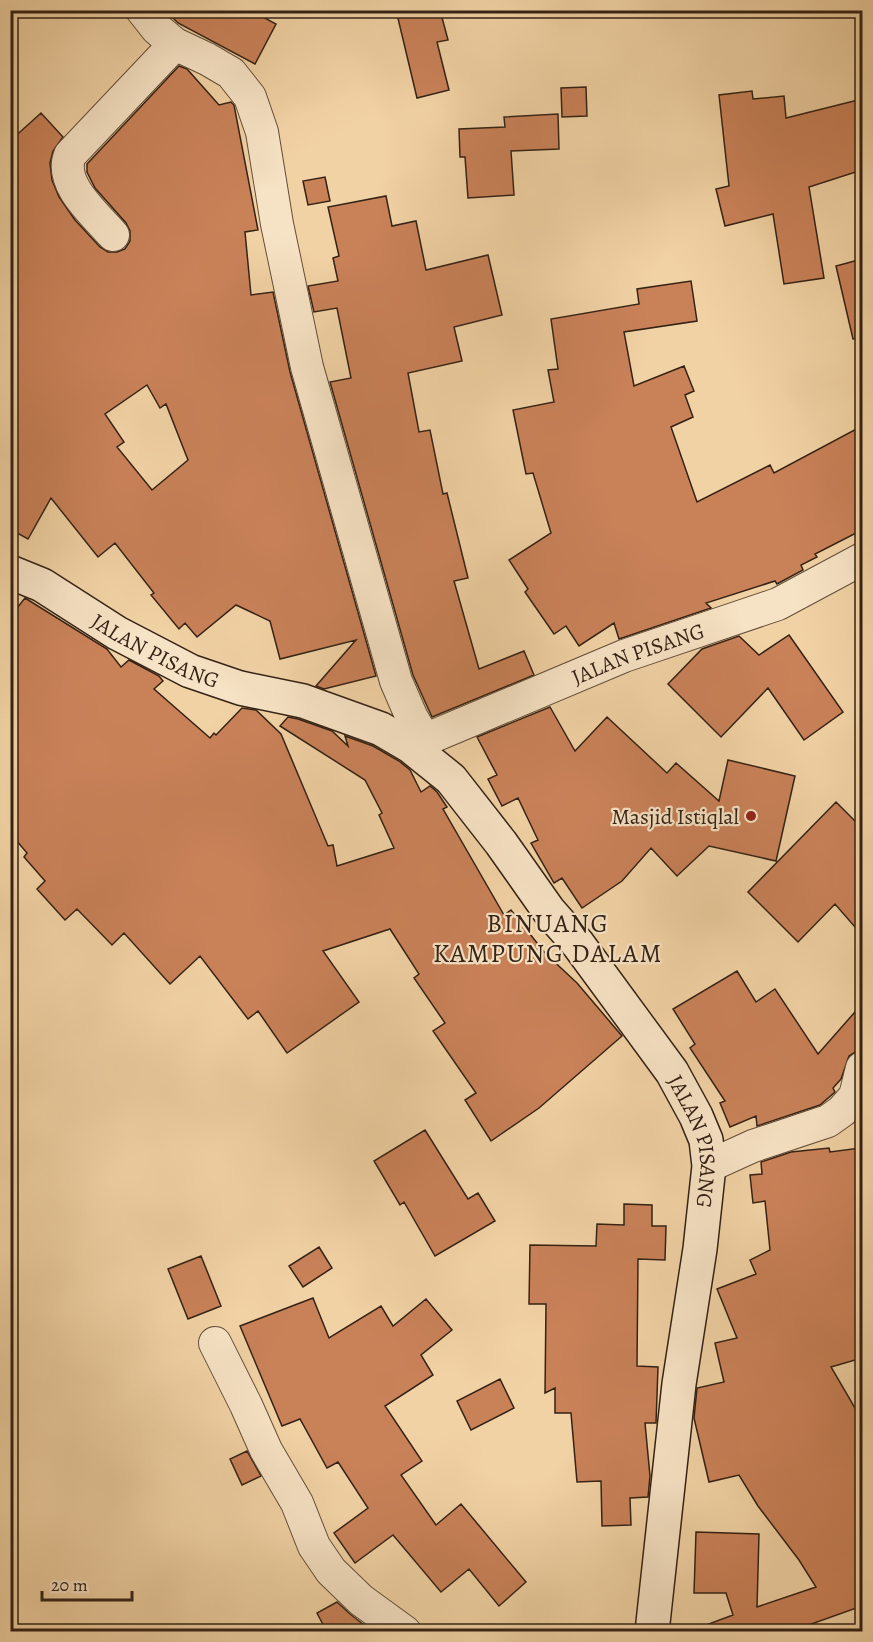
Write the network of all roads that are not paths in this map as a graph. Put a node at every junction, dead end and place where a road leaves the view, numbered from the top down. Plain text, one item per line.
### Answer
1 (142, 10) edge
2 (175, 44) junction
3 (113, 235) dead end
4 (862, 559) edge
5 (10, 572) edge
6 (418, 743) junction
7 (862, 1068) edge
8 (709, 1166) junction
9 (215, 1344) dead end
10 (405, 1632) edge
11 (652, 1632) edge

1 - 2 street
2 - 3 street
2 - 6 street
4 - 6 street, JALAN PISANG
5 - 6 street, JALAN PISANG
6 - 8 street, JALAN PISANG
7 - 8 street
8 - 11 street, JALAN PISANG
9 - 10 street

